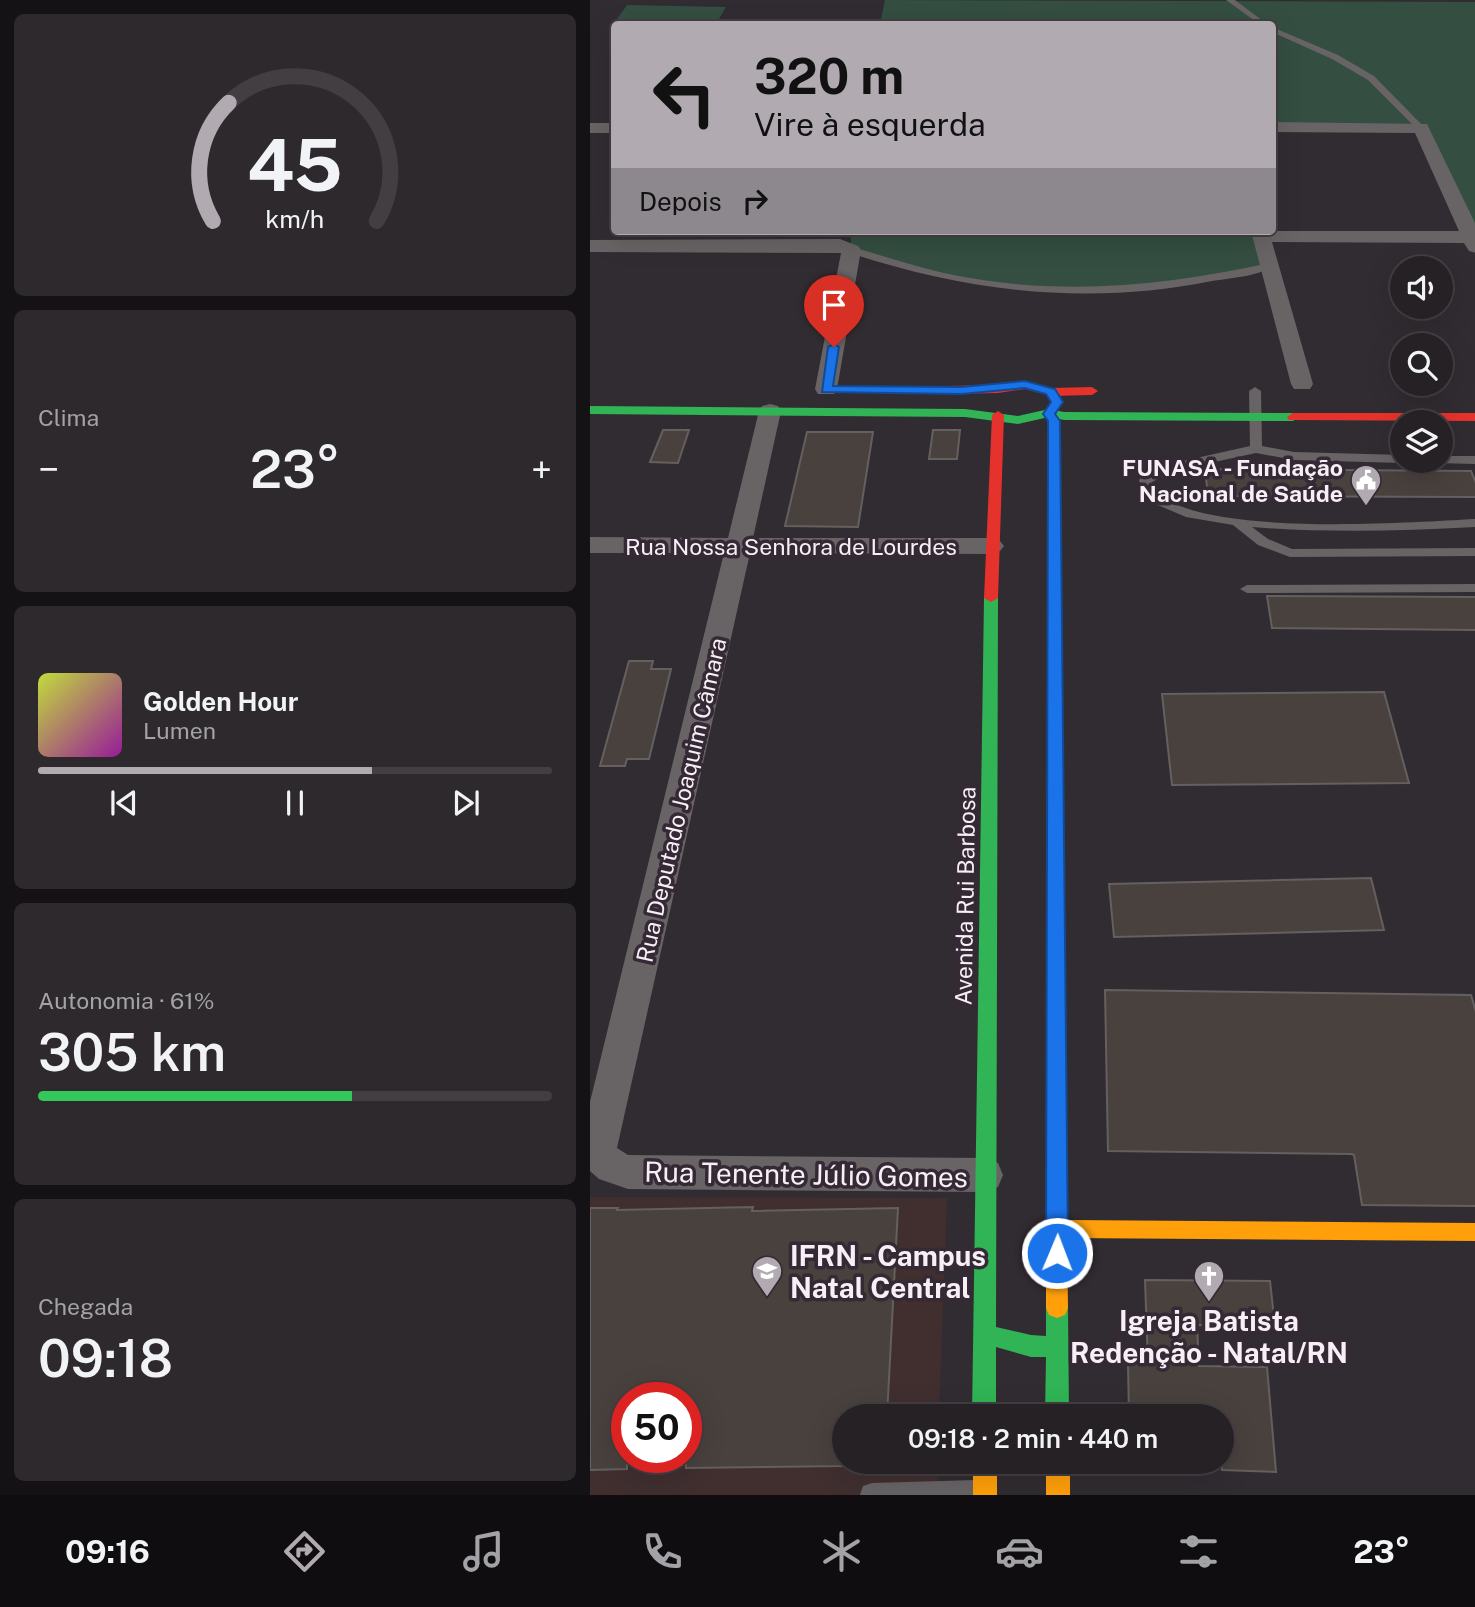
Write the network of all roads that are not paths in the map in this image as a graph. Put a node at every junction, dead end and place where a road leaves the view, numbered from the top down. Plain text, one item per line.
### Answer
1 (1230, 0) edge
2 (1259, 21) edge
3 (1276, 31) edge
4 (1276, 127) edge
5 (590, 128) edge
6 (611, 128) edge
7 (1421, 128) junction
8 (1276, 234) edge
9 (1261, 235) edge
10 (1474, 240) edge
11 (590, 246) edge
12 (851, 250) junction
13 (1268, 266) junction
14 (826, 389) dead end
15 (998, 389) junction
16 (1303, 389) dead end
17 (934, 390) dead end
18 (961, 390) junction
19 (1115, 391) dead end
20 (1254, 391) dead end
21 (1051, 392) junction
22 (590, 410) edge
23 (770, 411) junction
24 (945, 413) junction
25 (965, 413) junction
26 (1049, 414) junction
27 (998, 415) junction
28 (1255, 416) junction
29 (1475, 417) edge
30 (995, 435) junction
31 (1256, 449) junction
32 (1390, 459) edge
33 (1453, 460) edge
34 (1475, 460) edge
35 (1238, 523) junction
36 (1475, 523) edge
37 (741, 544) junction
38 (590, 545) edge
39 (991, 547) junction
40 (1475, 552) edge
41 (1475, 588) edge
42 (1247, 589) dead end
43 (628, 1172) joint
44 (984, 1175) junction
45 (1058, 1229) junction
46 (1475, 1232) edge
47 (984, 1334) junction
48 (1055, 1347) junction
49 (984, 1404) edge
50 (1057, 1404) edge
51 (985, 1474) edge
52 (1058, 1474) edge
53 (985, 1493) edge
54 (872, 1495) edge
55 (1058, 1495) edge

1 - 2 lane
3 - 7 lane
4 - 7 street
5 - 6 street
7 - 10 street
8 - 10 street
9 - 13 street
11 - 12 street
12 - 13 lane
12 - 14 street
13 - 16 street
15 - 18 main road
15 - 21 main road
15 - 27 main road, Avenida Rui Barbosa
17 - 18 main road
18 - 25 main road
19 - 21 main road
20 - 28 lane
21 - 26 main road
22 - 23 main road
23 - 24 main road
23 - 37 street, Rua Deputado Joaquim Câmara
24 - 25 main road
24 - 30 main road
25 - 27 main road
26 - 27 main road
26 - 28 main road
26 - 45 main road
27 - 30 main road, Avenida Rui Barbosa
28 - 29 main road
28 - 31 lane
30 - 39 main road, Avenida Rui Barbosa
31 - 32 lane
31 - 35 lane
33 - 34 lane
35 - 36 lane
35 - 40 lane
37 - 38 street, Rua Nossa Senhora de Lourdes
37 - 39 street, Rua Nossa Senhora de Lourdes
37 - 43 street, Rua Deputado Joaquim Câmara
39 - 44 main road, Avenida Rui Barbosa
41 - 42 lane
43 - 44 street, Rua Tenente Júlio Gomes
44 - 47 main road, Avenida Rui Barbosa
45 - 46 main road
45 - 48 main road
47 - 48 main road
47 - 49 main road, Avenida Rui Barbosa
48 - 50 main road
51 - 53 main road
52 - 55 main road
53 - 54 lane

